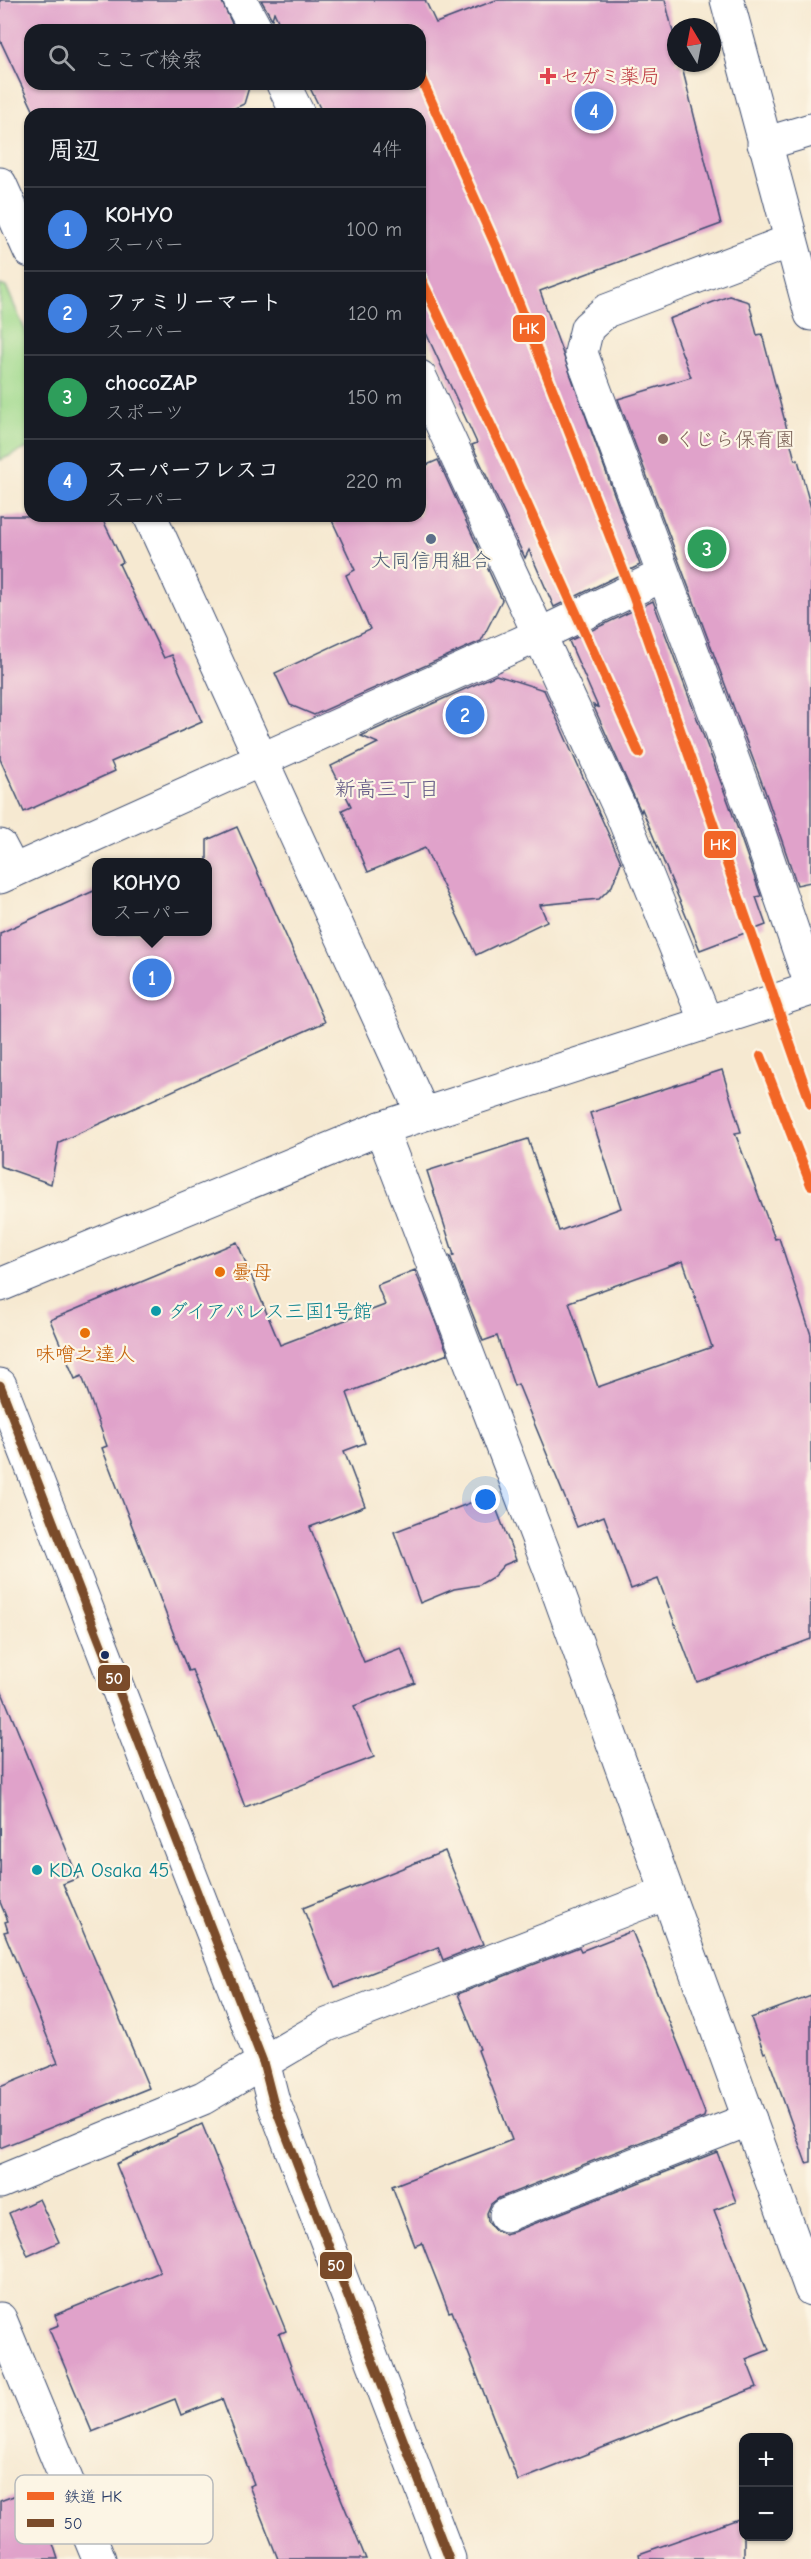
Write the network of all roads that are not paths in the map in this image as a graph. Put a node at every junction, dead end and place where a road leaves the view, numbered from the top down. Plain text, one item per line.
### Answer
1 (240, 0) edge
2 (727, 0) edge
3 (253, 24) edge
4 (811, 130) edge
5 (764, 144) junction
6 (0, 184) edge
7 (790, 241) junction
8 (21, 244) edge
9 (810, 309) edge
10 (426, 390) edge
11 (153, 522) edge
12 (663, 575) junction
13 (539, 635) junction
14 (260, 759) junction
15 (4, 865) edge
16 (811, 987) edge
17 (706, 1022) junction
18 (423, 1114) junction
19 (381, 1128) junction
20 (0, 1285) edge
21 (0, 1385) edge
22 (667, 1893) junction
23 (263, 2062) junction
24 (750, 2119) junction
25 (0, 2182) edge
26 (506, 2215) dead end
27 (811, 2289) edge
28 (0, 2319) edge
29 (64, 2475) edge
30 (93, 2544) edge
31 (99, 2559) edge
32 (449, 2559) edge

1 - 3 main road
2 - 5 main road
4 - 5 main road
5 - 7 main road
6 - 8 main road
7 - 9 main road
7 - 12 main road
10 - 13 main road
11 - 14 main road
12 - 13 main road
12 - 16 main road
13 - 14 main road
13 - 17 main road
14 - 15 main road
14 - 18 main road
16 - 17 main road
17 - 18 main road
18 - 19 main road
19 - 20 main road
19 - 22 main road
21 - 23 main road
22 - 23 main road
22 - 24 main road
23 - 25 main road
23 - 32 main road
24 - 26 main road
24 - 27 main road
28 - 29 main road
30 - 31 main road

